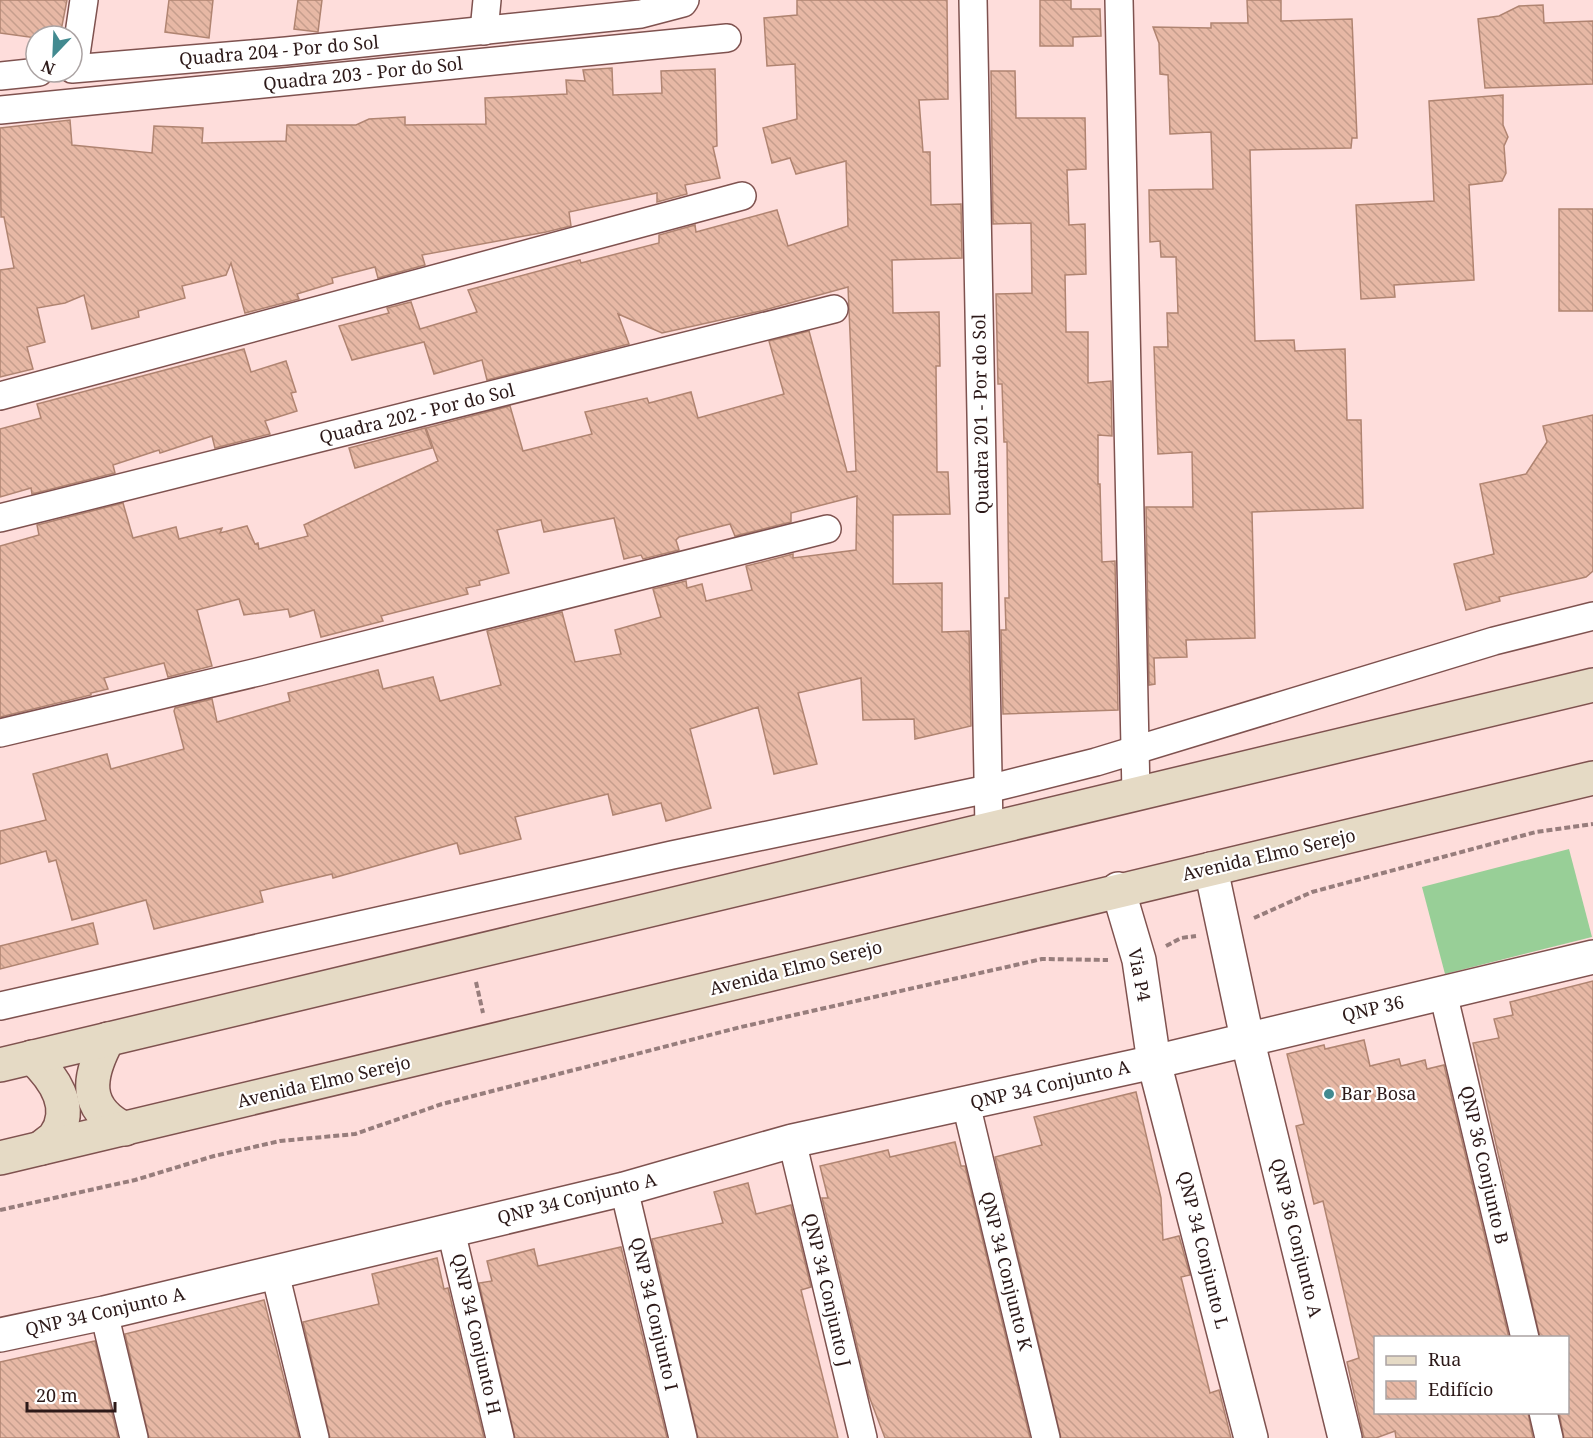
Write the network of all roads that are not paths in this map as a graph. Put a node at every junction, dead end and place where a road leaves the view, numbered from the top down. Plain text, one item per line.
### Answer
1 (84, 0) edge
2 (486, 0) edge
3 (685, 0) edge
4 (974, 0) edge
5 (1119, 0) edge
6 (80, 24) edge
7 (484, 31) junction
8 (727, 38) dead end
9 (84, 67) edge
10 (24, 74) edge
11 (0, 76) edge
12 (0, 110) edge
13 (742, 196) dead end
14 (834, 309) dead end
15 (0, 396) edge
16 (0, 518) edge
17 (827, 529) dead end
18 (1593, 616) edge
19 (1593, 685) edge
20 (0, 733) edge
21 (1133, 753) junction
22 (1593, 778) edge
23 (988, 789) junction
24 (1136, 794) junction
25 (990, 828) junction
26 (1211, 869) junction
27 (1118, 889) junction
28 (1593, 957) edge
29 (1443, 993) junction
30 (0, 1006) edge
31 (1247, 1038) junction
32 (108, 1039) junction
33 (32, 1057) junction
34 (1154, 1062) junction
35 (0, 1065) edge
36 (966, 1104) junction
37 (125, 1129) junction
38 (792, 1141) junction
39 (41, 1148) junction
40 (0, 1158) edge
41 (624, 1189) junction
42 (451, 1231) junction
43 (275, 1273) junction
44 (104, 1313) junction
45 (0, 1335) edge
46 (1525, 1336) edge
47 (1543, 1414) edge
48 (134, 1438) edge
49 (315, 1438) edge
50 (500, 1438) edge
51 (683, 1438) edge
52 (863, 1438) edge
53 (1046, 1438) edge
54 (1251, 1438) edge
55 (1345, 1438) edge
56 (1549, 1438) edge

1 - 6 street, Quadra 204 - Por do Sol
2 - 7 street
3 - 7 street, Quadra 204 - Por do Sol
4 - 23 street, Quadra 201 - Por do Sol
5 - 21 street
7 - 9 street, Quadra 204 - Por do Sol
8 - 12 street, Quadra 203 - Por do Sol
10 - 11 street
13 - 15 street
14 - 16 street, Quadra 202 - Por do Sol
17 - 20 street
18 - 21 street
19 - 24 main road
21 - 23 street
21 - 24 street
22 - 26 main road, Avenida Elmo Serejo
23 - 25 street, Quadra 201 - Por do Sol
23 - 30 street
24 - 25 main road
25 - 32 main road
26 - 27 main road, Avenida Elmo Serejo
26 - 31 street
27 - 34 street, Via P4
27 - 37 main road, Avenida Elmo Serejo
28 - 29 street, QNP 36
29 - 31 street, QNP 36
29 - 46 street, QNP 36 Conjunto B
31 - 34 street, QNP 36
31 - 55 street, QNP 36 Conjunto A
32 - 33 main road
32 - 37 main road
33 - 35 main road
33 - 39 main road
34 - 36 street, QNP 34 Conjunto A
34 - 54 street, QNP 34 Conjunto L
36 - 38 street, QNP 34 Conjunto A
36 - 53 street, QNP 34 Conjunto K
37 - 39 main road, Avenida Elmo Serejo
38 - 41 street, QNP 34 Conjunto A
38 - 52 street, QNP 34 Conjunto J
39 - 40 main road, Avenida Elmo Serejo
41 - 42 street, QNP 34 Conjunto A
41 - 51 street, QNP 34 Conjunto I
42 - 43 street, QNP 34 Conjunto A
42 - 50 street, QNP 34 Conjunto H
43 - 44 street, QNP 34 Conjunto A
43 - 49 street
44 - 45 street, QNP 34 Conjunto A
44 - 48 street
47 - 56 street

